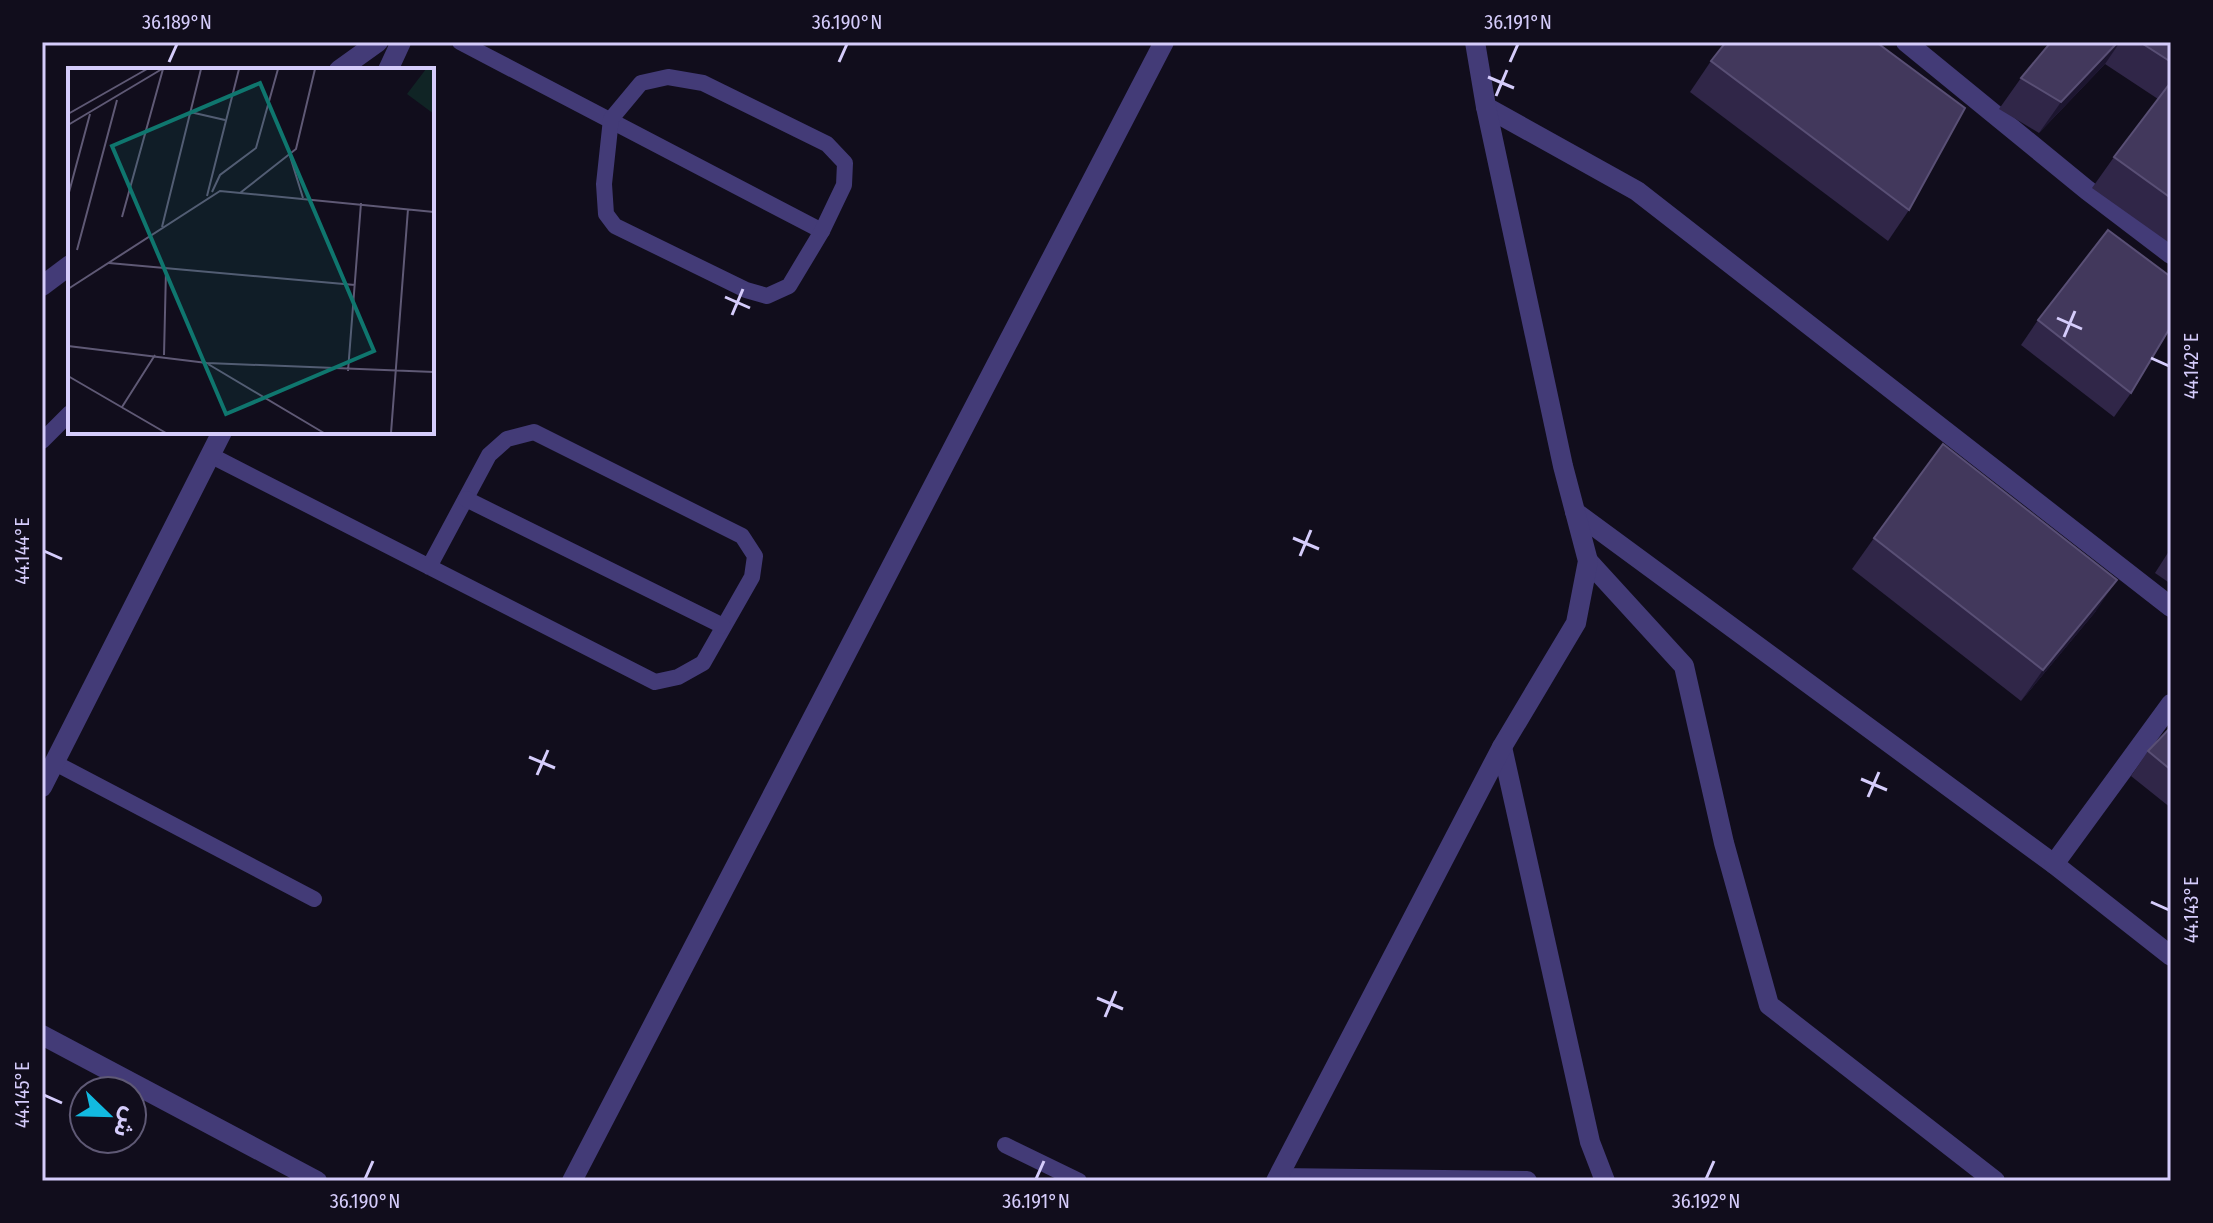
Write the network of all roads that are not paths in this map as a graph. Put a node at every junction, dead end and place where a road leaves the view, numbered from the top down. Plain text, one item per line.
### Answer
1 (378, 42) edge
2 (401, 42) edge
3 (460, 42) edge
4 (1164, 42) edge
5 (1475, 42) edge
6 (1906, 42) edge
7 (342, 68) edge
8 (389, 68) edge
9 (1486, 107) junction
10 (611, 119) junction
11 (822, 231) junction
12 (2171, 254) edge
13 (68, 266) edge
14 (42, 286) edge
15 (68, 415) edge
16 (221, 434) edge
17 (42, 441) edge
18 (212, 456) junction
19 (466, 499) junction
20 (1575, 512) junction
21 (1588, 561) junction
22 (429, 567) junction
23 (2171, 607) edge
24 (723, 626) junction
25 (2171, 704) edge
26 (1502, 747) junction
27 (55, 763) junction
28 (42, 787) edge
29 (2054, 864) junction
30 (314, 899) dead end
31 (2171, 956) edge
32 (42, 1035) edge
33 (1005, 1145) dead end
34 (1277, 1180) edge
35 (317, 1181) edge
36 (572, 1181) edge
37 (1079, 1181) edge
38 (1527, 1181) edge
39 (1605, 1181) edge
40 (1995, 1181) edge

1 - 7 street
2 - 8 street
3 - 10 lane
4 - 36 street
5 - 9 street
6 - 12 street
9 - 20 street
9 - 23 street
10 - 11 lane
10 - 11 lane
10 - 11 lane
13 - 14 street
15 - 17 lane
16 - 18 street
18 - 22 lane
18 - 27 street
19 - 22 lane
19 - 24 lane
19 - 24 lane
20 - 21 street
20 - 29 street
21 - 26 street
21 - 40 street
22 - 24 lane
25 - 29 street
26 - 34 street
26 - 39 street
27 - 28 street
27 - 30 lane
29 - 31 street
32 - 35 street
33 - 37 lane
34 - 38 street

